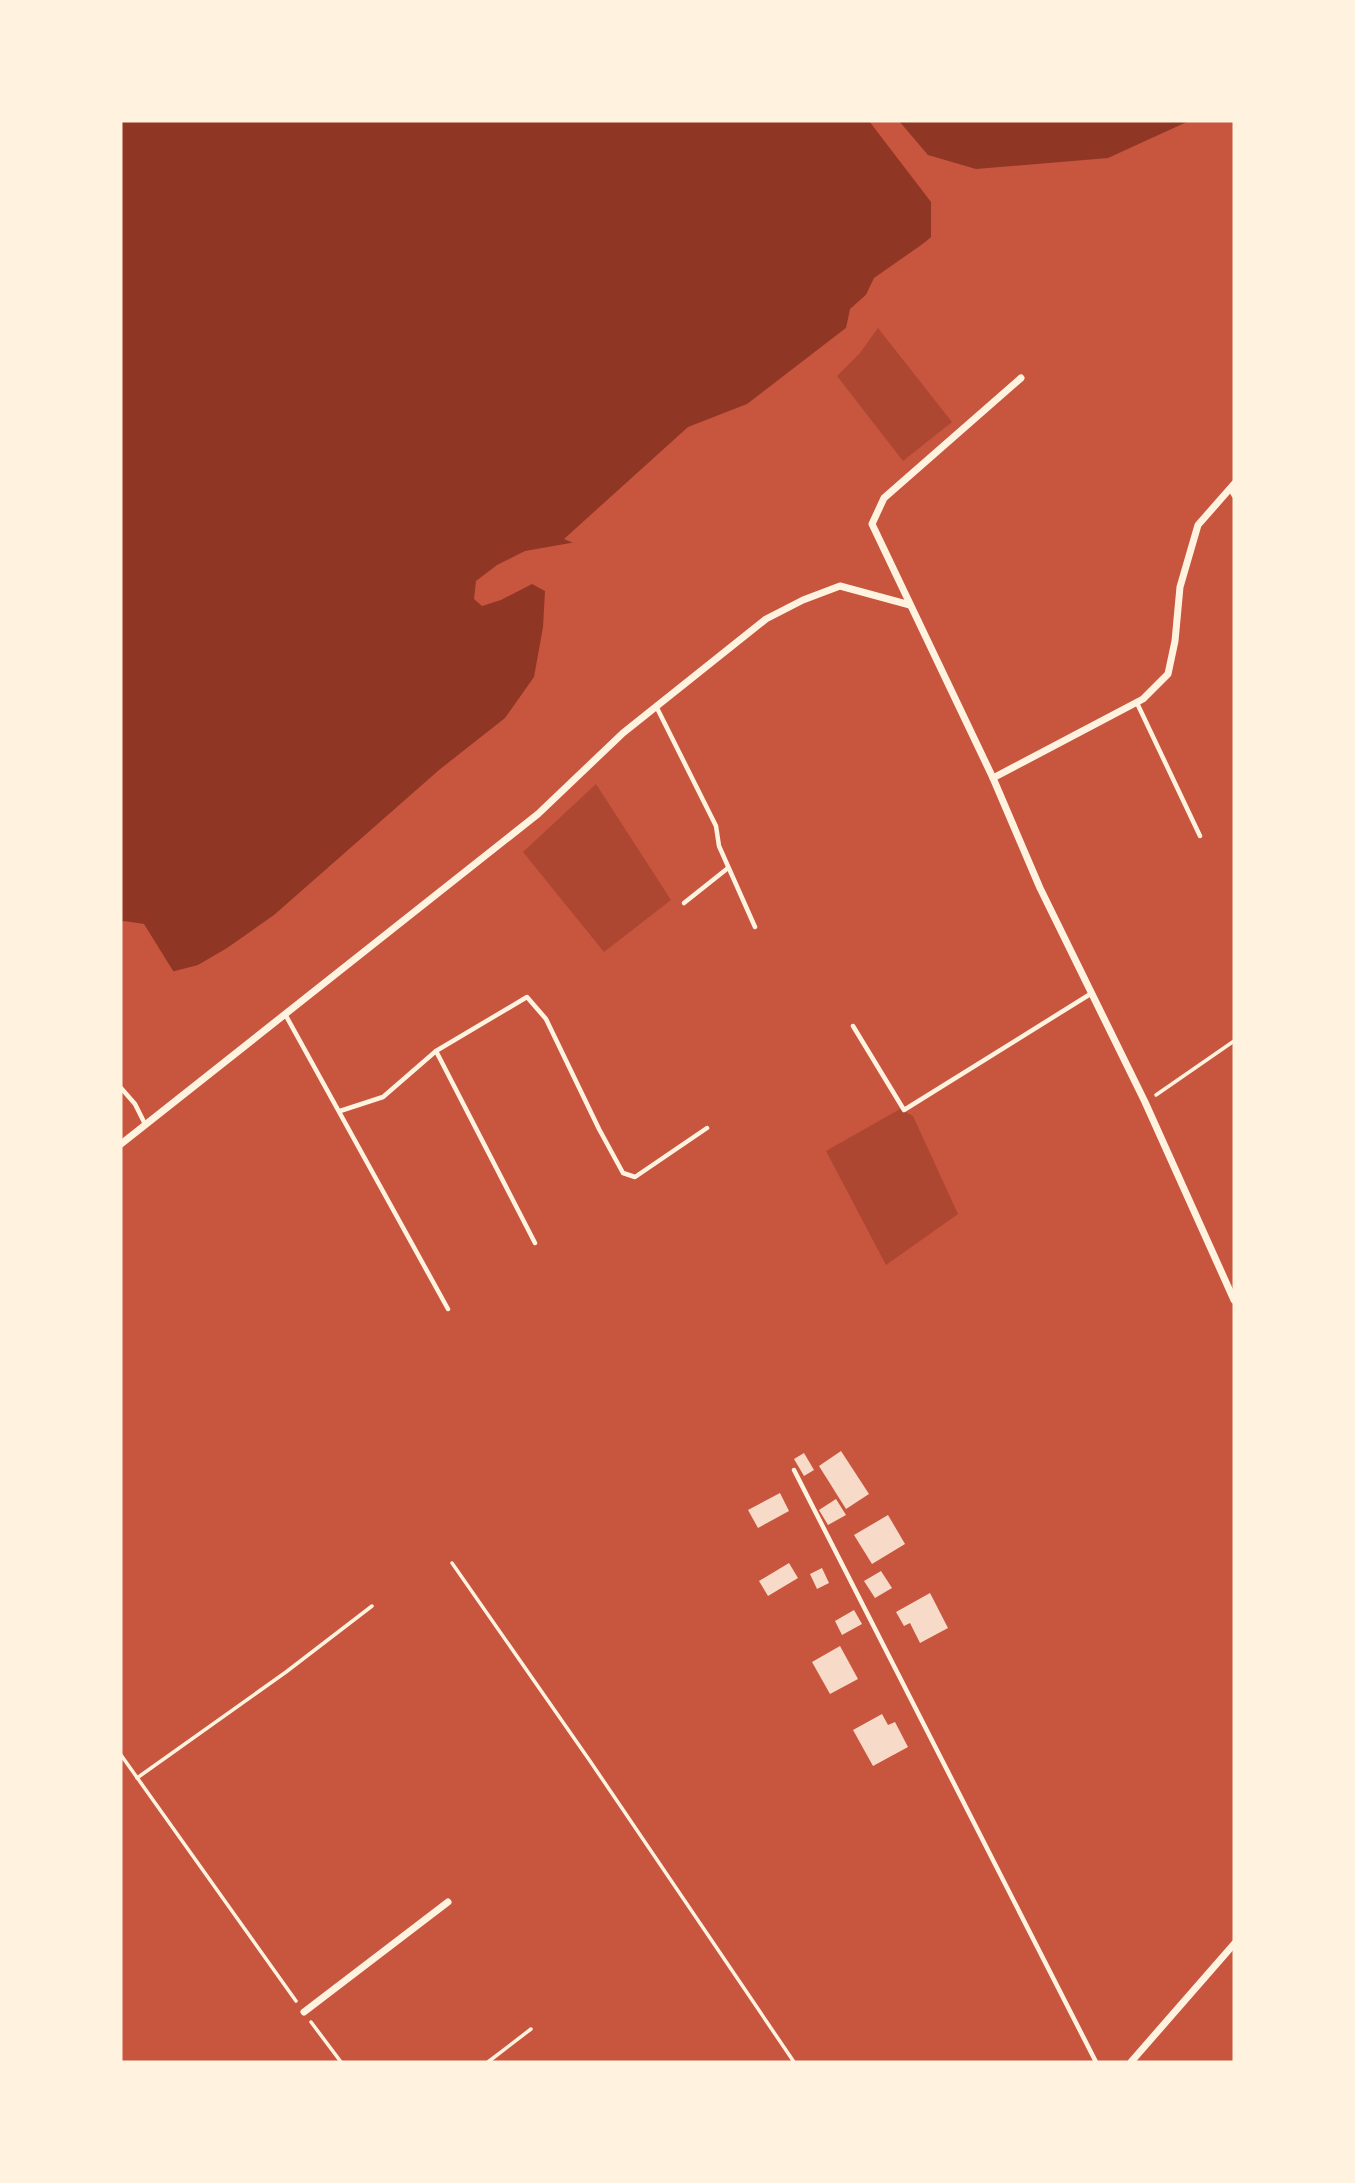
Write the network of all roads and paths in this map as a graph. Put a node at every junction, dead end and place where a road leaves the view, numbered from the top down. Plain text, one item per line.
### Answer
1 (1021, 378) dead end
2 (1233, 490) edge
3 (910, 606) junction
4 (1137, 702) junction
5 (657, 708) junction
6 (993, 778) junction
7 (1200, 836) dead end
8 (728, 869) junction
9 (684, 903) dead end
10 (755, 928) dead end
11 (1093, 992) junction
12 (285, 1014) junction
13 (853, 1026) dead end
14 (1234, 1041) edge
15 (436, 1051) junction
16 (121, 1088) edge
17 (1145, 1102) junction
18 (340, 1111) junction
19 (145, 1124) junction
20 (707, 1128) dead end
21 (121, 1144) edge
22 (535, 1243) dead end
23 (1234, 1300) edge
24 (448, 1309) dead end
25 (794, 1470) dead end
26 (452, 1563) dead end
27 (372, 1606) dead end
28 (121, 1755) edge
29 (137, 1778) junction
30 (448, 1902) dead end
31 (1234, 1944) edge
32 (304, 2012) junction
33 (531, 2029) dead end
34 (341, 2062) edge
35 (488, 2062) edge
36 (793, 2062) edge
37 (1096, 2062) edge
38 (1131, 2062) edge

1 - 3 street
2 - 4 street
3 - 5 street
3 - 6 street
4 - 6 street
4 - 7 lane
5 - 8 lane
5 - 12 street
6 - 11 street
8 - 9 lane
8 - 10 lane
11 - 13 lane
11 - 17 street
12 - 18 lane
12 - 19 street
14 - 17 path
15 - 18 lane
15 - 20 lane
15 - 22 lane
16 - 19 lane
17 - 23 street
18 - 24 lane
19 - 21 street
25 - 37 lane
26 - 36 path
27 - 29 path
28 - 29 path
29 - 32 path
30 - 32 street
31 - 38 street
32 - 34 path
33 - 35 path

